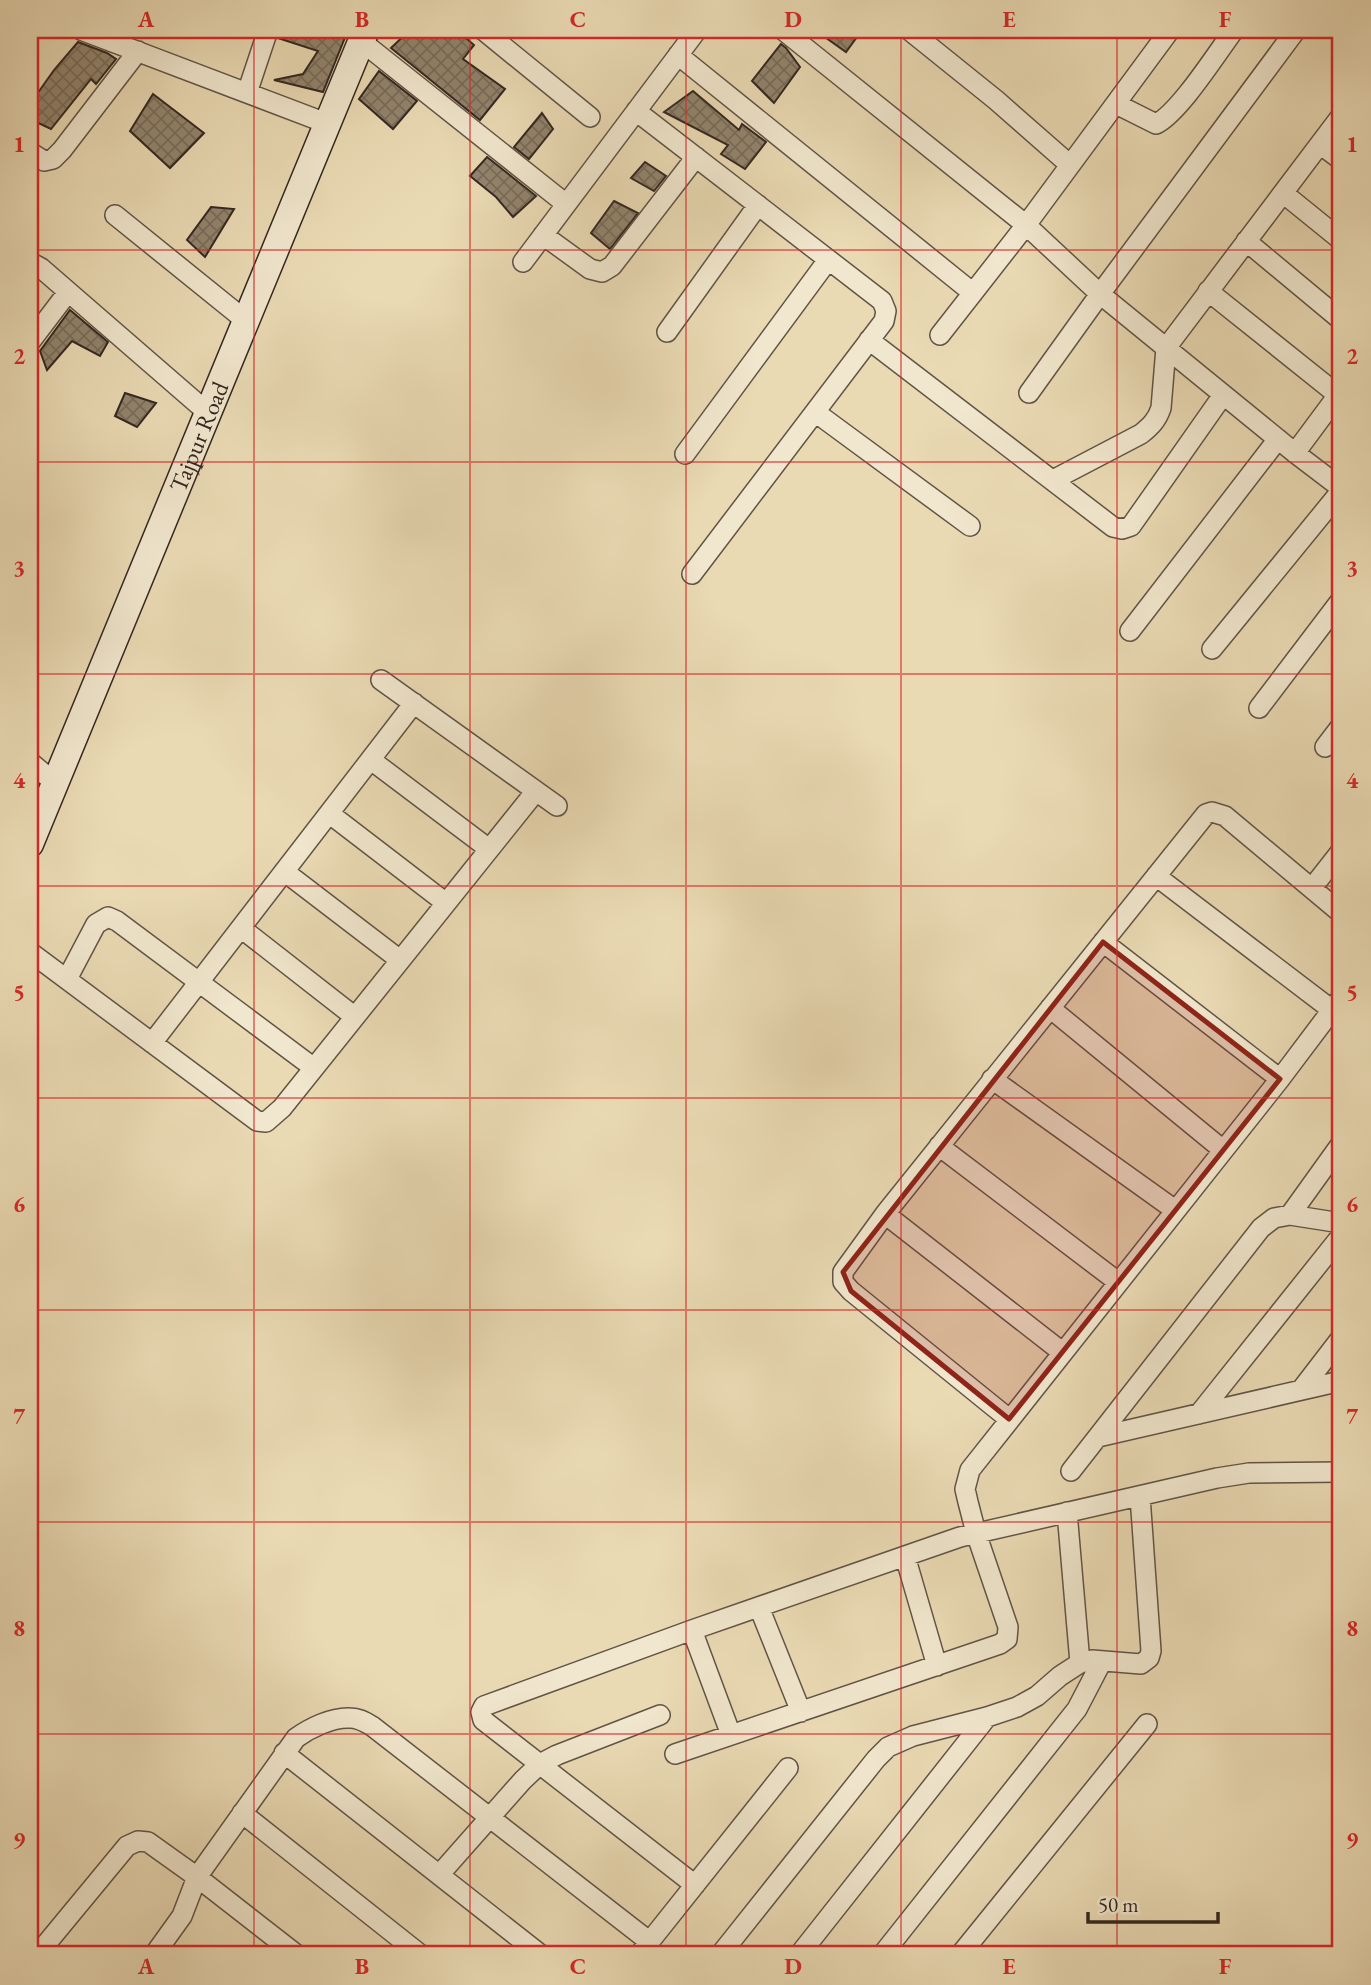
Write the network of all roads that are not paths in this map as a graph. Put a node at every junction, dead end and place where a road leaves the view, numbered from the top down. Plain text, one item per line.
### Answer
1 (82, 30) edge
2 (268, 30) edge
3 (483, 30) edge
4 (697, 30) edge
5 (783, 30) edge
6 (909, 30) edge
7 (1170, 30) edge
8 (1234, 30) edge
9 (1297, 30) edge
10 (363, 36) edge
11 (138, 51) junction
12 (678, 55) junction
13 (247, 93) junction
14 (1116, 104) junction
15 (636, 111) junction
16 (1341, 116) edge
17 (590, 117) dead end
18 (326, 123) junction
19 (1320, 144) junction
20 (30, 152) edge
21 (696, 157) junction
22 (1341, 160) edge
23 (1070, 165) junction
24 (1283, 193) junction
25 (566, 204) junction
26 (758, 205) junction
27 (115, 215) dead end
28 (1026, 225) junction
29 (543, 235) junction
30 (1341, 240) edge
31 (1246, 241) junction
32 (828, 260) junction
33 (30, 262) edge
34 (523, 262) dead end
35 (1208, 291) junction
36 (68, 292) junction
37 (973, 293) junction
38 (1100, 294) junction
39 (245, 320) junction
40 (1341, 320) edge
41 (667, 332) dead end
42 (940, 335) dead end
43 (869, 340) junction
44 (30, 342) edge
45 (1166, 348) junction
46 (1029, 393) dead end
47 (1340, 393) edge
48 (1223, 394) junction
49 (207, 412) junction
50 (815, 412) junction
51 (1278, 439) junction
52 (1295, 453) junction
53 (685, 454) dead end
54 (1053, 480) junction
55 (1341, 489) edge
56 (970, 526) dead end
57 (692, 574) dead end
58 (1341, 600) edge
59 (1130, 631) dead end
60 (1212, 649) dead end
61 (381, 680) dead end
62 (414, 703) junction
63 (1259, 708) dead end
64 (1341, 726) edge
65 (1325, 747) dead end
66 (371, 760) junction
67 (30, 762) edge
68 (55, 783) junction
69 (536, 791) junction
70 (557, 806) dead end
71 (330, 814) junction
72 (30, 844) edge
73 (489, 849) junction
74 (1341, 851) edge
75 (285, 872) junction
76 (1156, 876) junction
77 (1312, 888) junction
78 (446, 903) junction
79 (1341, 913) edge
80 (241, 928) junction
81 (1103, 942) junction
82 (30, 951) edge
83 (400, 960) junction
84 (67, 979) junction
85 (199, 982) junction
86 (1336, 1004) edge
87 (1050, 1008) junction
88 (355, 1017) junction
89 (152, 1043) junction
90 (314, 1068) junction
91 (1280, 1079) junction
92 (992, 1080) junction
93 (1341, 1144) edge
94 (939, 1146) junction
95 (1223, 1150) junction
96 (1175, 1210) junction
97 (885, 1214) junction
98 (1290, 1215) junction
99 (1341, 1223) edge
100 (1341, 1236) edge
101 (1118, 1282) junction
102 (1341, 1338) edge
103 (1062, 1352) junction
104 (1341, 1381) edge
105 (1301, 1390) junction
106 (1199, 1414) junction
107 (1009, 1419) junction
108 (1098, 1437) junction
109 (1071, 1471) dead end
110 (1341, 1472) edge
111 (1140, 1496) junction
112 (1067, 1512) junction
113 (976, 1533) junction
114 (905, 1556) junction
115 (759, 1607) junction
116 (692, 1630) junction
117 (1102, 1661) junction
118 (1080, 1663) junction
119 (937, 1666) junction
120 (801, 1712) junction
121 (660, 1715) dead end
122 (987, 1717) junction
123 (1147, 1724) dead end
124 (732, 1735) junction
125 (285, 1753) junction
126 (675, 1754) dead end
127 (540, 1764) junction
128 (788, 1768) dead end
129 (242, 1813) junction
130 (489, 1819) junction
131 (439, 1875) junction
132 (197, 1877) junction
133 (695, 1885) junction
134 (645, 1949) edge
135 (37, 1955) edge
136 (154, 1955) edge
137 (297, 1955) edge
138 (421, 1955) edge
139 (541, 1955) edge
140 (720, 1955) edge
141 (799, 1955) edge
142 (882, 1955) edge
143 (960, 1955) edge

1 - 11 street
2 - 13 street
3 - 17 street
4 - 12 street
5 - 28 street
6 - 23 street
7 - 14 street
8 - 14 street
9 - 38 street
10 - 18 main road, Tajpur Road
10 - 25 street
11 - 13 street
11 - 20 street
12 - 15 street
12 - 37 street
13 - 18 street
14 - 23 street
15 - 21 street
15 - 25 street
16 - 19 street
18 - 39 main road, Tajpur Road
19 - 22 street
19 - 24 street
21 - 26 street
21 - 29 street
23 - 28 street
24 - 30 street
24 - 31 street
25 - 29 street
26 - 32 street
26 - 41 street
27 - 39 street
28 - 37 street
28 - 38 street
29 - 34 street
31 - 35 street
31 - 40 street
32 - 43 street
32 - 53 street
33 - 36 street
35 - 45 street
35 - 47 street
36 - 44 street
36 - 49 street
37 - 42 street
38 - 45 street
38 - 46 street
39 - 49 main road, Tajpur Road
43 - 50 street
43 - 54 street
45 - 48 street
45 - 54 street
47 - 52 street
48 - 51 street
48 - 54 street
49 - 68 main road, Tajpur Road
50 - 56 street
50 - 57 street
51 - 52 street
51 - 59 street
52 - 55 street
55 - 60 street
58 - 63 street
61 - 62 street
62 - 66 street
62 - 69 street
64 - 65 street
66 - 71 street
66 - 73 street
67 - 68 street
68 - 72 main road, Tajpur Road
69 - 70 street
69 - 73 street
71 - 75 street
71 - 78 street
73 - 78 street
74 - 77 street
75 - 80 street
75 - 83 street
76 - 77 street
76 - 81 street
76 - 86 street
77 - 79 street
78 - 83 street
80 - 85 street
80 - 88 street
81 - 87 street
81 - 91 street
82 - 84 street
83 - 88 street
84 - 85 street
84 - 89 street
85 - 89 street
85 - 90 street
86 - 91 street
87 - 92 street
87 - 95 street
88 - 90 street
89 - 90 street
91 - 95 street
92 - 94 street
92 - 96 street
93 - 98 street
94 - 97 street
94 - 101 street
95 - 96 street
96 - 101 street
97 - 103 street
97 - 107 street
98 - 99 street
98 - 108 street
100 - 106 street
101 - 103 street
102 - 105 street
103 - 107 street
104 - 105 street
105 - 106 street
106 - 108 street
107 - 113 street
108 - 109 street
110 - 111 street
111 - 112 street
111 - 117 street
112 - 113 street
112 - 118 street
113 - 114 street
113 - 119 street
114 - 115 street
114 - 119 street
115 - 116 street
115 - 120 street
116 - 124 street
116 - 127 street
117 - 118 street
117 - 142 street
118 - 122 street
119 - 120 street
120 - 124 street
121 - 127 street
122 - 140 street
122 - 141 street
123 - 143 street
124 - 126 street
125 - 129 street
125 - 130 street
125 - 131 street
127 - 130 street
127 - 133 street
128 - 133 street
129 - 132 street
129 - 138 street
130 - 131 street
130 - 134 street
131 - 139 street
132 - 135 street
132 - 136 street
132 - 137 street
133 - 134 street

